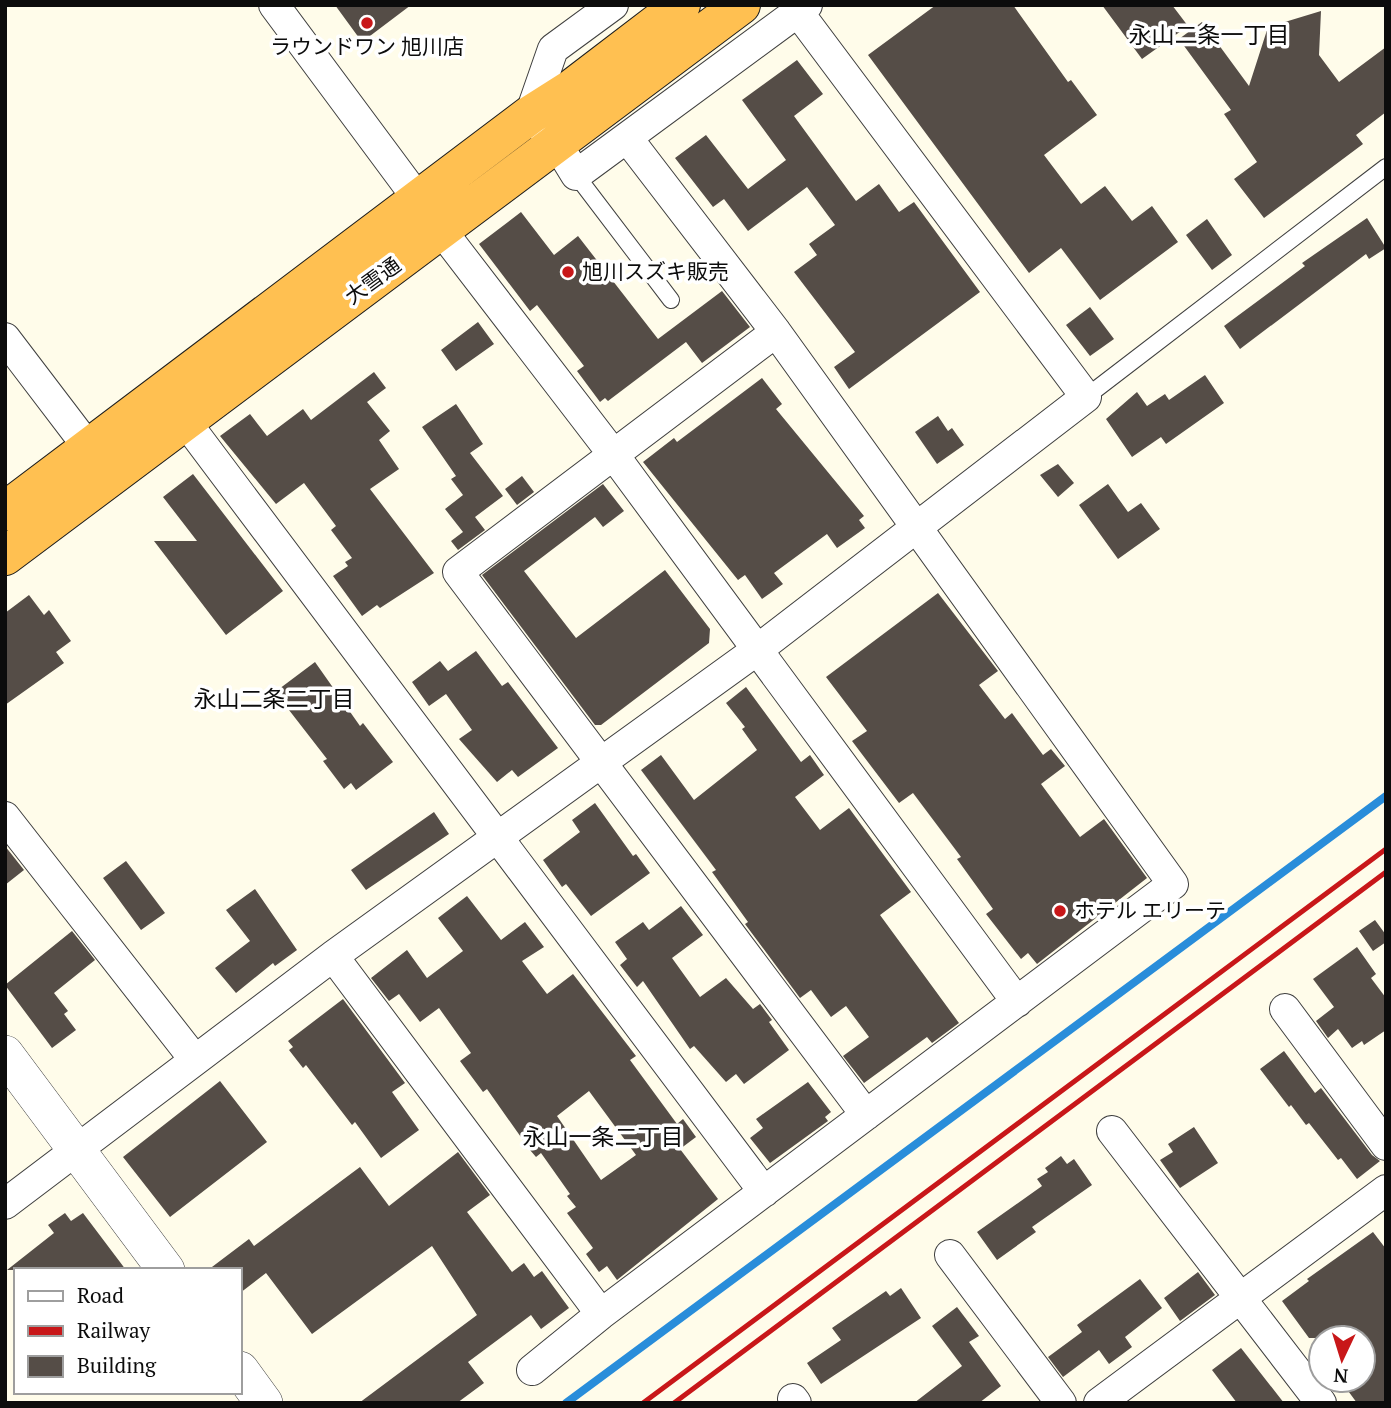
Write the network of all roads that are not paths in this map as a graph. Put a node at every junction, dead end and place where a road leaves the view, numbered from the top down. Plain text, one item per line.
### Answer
1 (274, 5) edge
2 (613, 5) edge
3 (681, 5) edge
4 (741, 5) edge
5 (802, 9) edge
6 (530, 115) junction
7 (628, 139) junction
8 (566, 159) junction
9 (1386, 167) edge
10 (419, 199) junction
11 (441, 230) junction
12 (671, 300) dead end
13 (776, 332) junction
14 (5, 338) edge
15 (1086, 397) junction
16 (174, 405) junction
17 (88, 447) junction
18 (613, 454) junction
19 (5, 511) edge
20 (916, 525) junction
21 (5, 556) edge
22 (757, 650) junction
23 (603, 763) junction
24 (5, 817) edge
25 (499, 835) junction
26 (332, 956) junction
27 (1017, 1002) junction
28 (1285, 1009) dead end
29 (5, 1054) edge
30 (195, 1060) junction
31 (866, 1115) junction
32 (1112, 1131) dead end
33 (1386, 1145) edge
34 (78, 1149) junction
35 (1386, 1190) edge
36 (764, 1192) junction
37 (5, 1204) edge
38 (950, 1255) dead end
39 (165, 1268) edge
40 (1241, 1297) junction
41 (601, 1314) junction
42 (532, 1370) dead end
43 (242, 1373) edge
44 (264, 1403) edge
45 (1061, 1403) edge
46 (1100, 1403) edge
47 (1321, 1403) edge

1 - 10 street
2 - 6 street
3 - 6 highway, 大雪通
4 - 8 highway, 大雪通
5 - 7 street
5 - 15 street
6 - 8 street
6 - 10 highway, 大雪通
7 - 8 street
7 - 13 street
8 - 11 highway, 大雪通
8 - 12 lane
9 - 15 lane
10 - 11 street
10 - 16 highway, 大雪通
11 - 16 highway, 大雪通
11 - 18 street
13 - 18 street
13 - 20 street
14 - 17 street
15 - 20 street
16 - 17 highway, 大雪通
16 - 21 highway, 大雪通
16 - 25 street
17 - 19 highway, 大雪通
18 - 22 street
18 - 23 street
20 - 22 street
20 - 27 street
22 - 23 street
22 - 27 street
23 - 25 street
23 - 31 street
24 - 30 street
25 - 26 street
25 - 36 street
26 - 30 street
26 - 41 street
27 - 31 street
28 - 33 street
29 - 34 street
30 - 34 street
31 - 36 street
32 - 40 street
34 - 37 street
34 - 39 street
35 - 40 street
36 - 41 street
38 - 45 street
40 - 46 street
40 - 47 street
41 - 42 street
43 - 44 street

